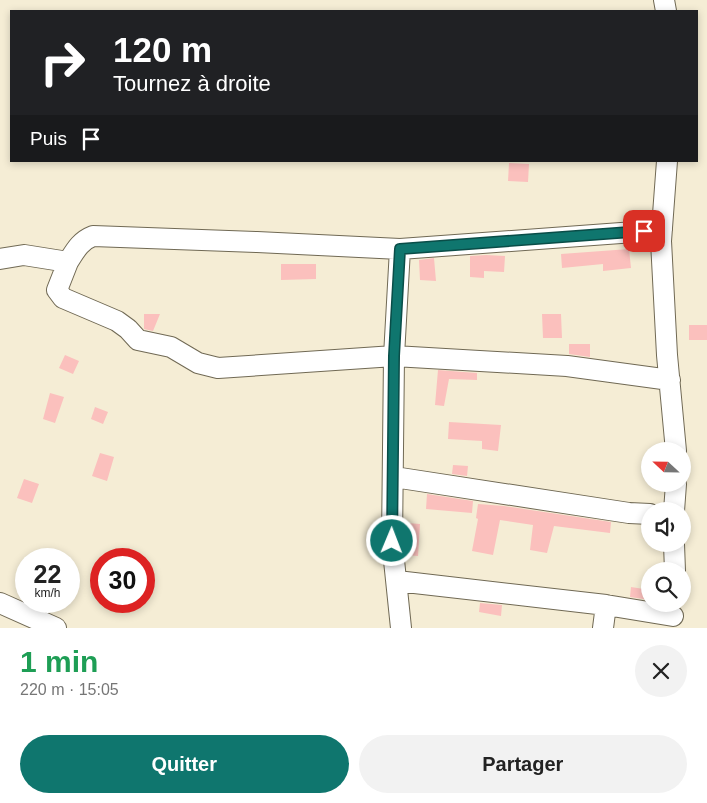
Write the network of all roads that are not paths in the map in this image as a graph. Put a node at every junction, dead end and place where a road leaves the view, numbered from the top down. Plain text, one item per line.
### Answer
1 (667, 162) edge
2 (662, 230) junction
3 (400, 249) junction
4 (0, 259) edge
5 (68, 262) junction
6 (394, 356) junction
7 (670, 380) junction
8 (675, 442) edge
9 (394, 477) junction
10 (641, 513) edge
11 (397, 581) junction
12 (0, 604) edge
13 (606, 605) junction
14 (674, 616) edge
15 (56, 628) edge
16 (401, 628) edge
17 (603, 628) edge

1 - 2 street
2 - 3 street
2 - 7 street
3 - 5 street
3 - 6 street
4 - 5 street
5 - 6 street
6 - 7 street
6 - 9 street
7 - 8 street
9 - 10 street
9 - 11 street
11 - 13 street
11 - 16 street
12 - 15 street
13 - 14 street
13 - 17 street

